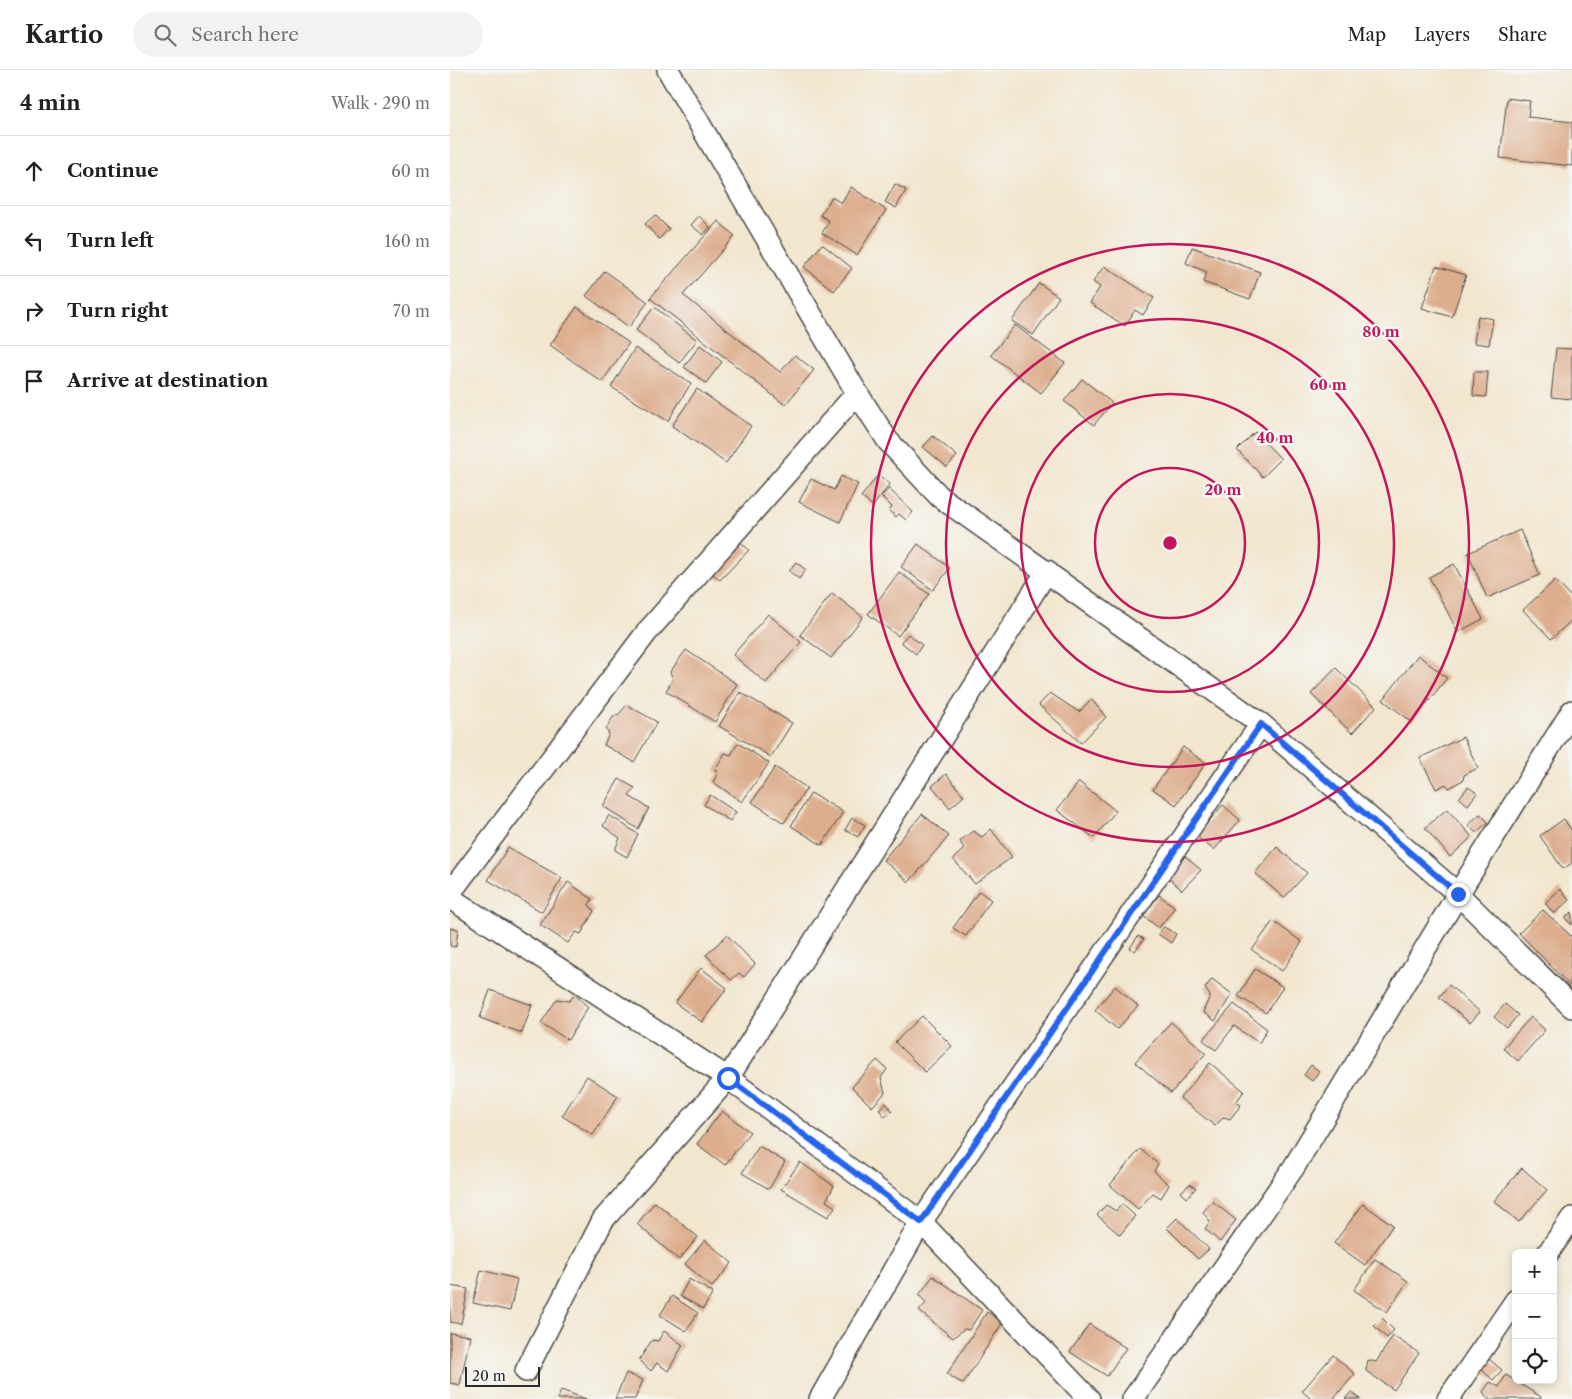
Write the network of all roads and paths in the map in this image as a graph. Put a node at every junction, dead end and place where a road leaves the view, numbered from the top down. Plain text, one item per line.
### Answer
1 (668, 70) edge
2 (857, 394) junction
3 (1047, 571) junction
4 (1572, 711) edge
5 (1261, 724) junction
6 (450, 893) edge
7 (1458, 894) junction
8 (450, 898) edge
9 (1571, 1005) edge
10 (728, 1078) junction
11 (1572, 1218) edge
12 (921, 1222) junction
13 (1551, 1249) edge
14 (1512, 1306) edge
15 (526, 1371) dead end
16 (820, 1399) edge
17 (1089, 1399) edge
18 (1133, 1399) edge
19 (1448, 1399) edge

1 - 2 street
2 - 3 street
2 - 6 street
3 - 5 street
3 - 10 street
4 - 7 street
5 - 7 street
5 - 12 street
7 - 9 street
7 - 18 street
8 - 10 street
10 - 12 street
10 - 15 street
11 - 13 street
12 - 16 street
12 - 17 street
14 - 19 street

